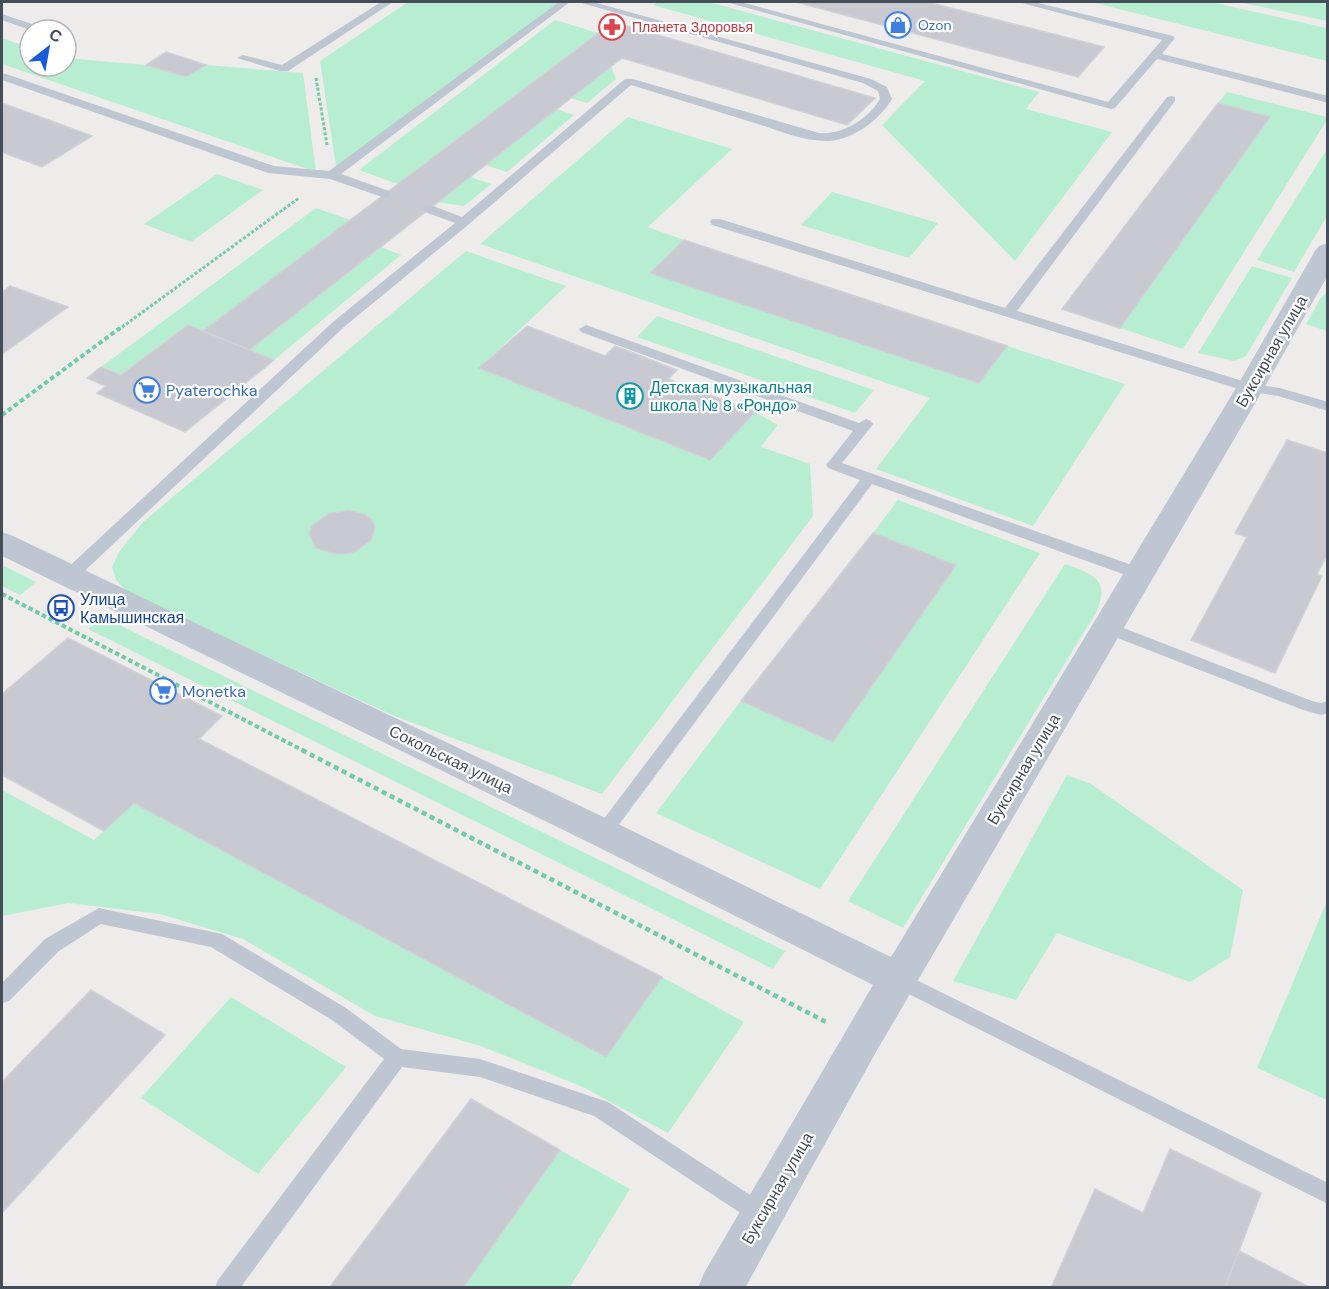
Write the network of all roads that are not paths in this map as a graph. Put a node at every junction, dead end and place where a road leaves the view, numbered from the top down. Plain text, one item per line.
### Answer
1 (388, 2) edge
2 (565, 2) edge
3 (583, 2) edge
4 (732, 2) edge
5 (1023, 2) edge
6 (2, 17) edge
7 (18, 22) edge
8 (1154, 55) junction
9 (243, 58) dead end
10 (2, 76) edge
11 (1171, 99) dead end
12 (1328, 100) edge
13 (332, 175) junction
14 (385, 194) dead end
15 (429, 209) dead end
16 (464, 222) junction
17 (716, 222) dead end
18 (1328, 251) edge
19 (1319, 282) edge
20 (1009, 312) junction
21 (586, 329) dead end
22 (1250, 388) junction
23 (1328, 407) edge
24 (869, 478) junction
25 (2, 543) edge
26 (1140, 574) junction
27 (69, 576) junction
28 (1108, 628) junction
29 (1328, 707) edge
30 (603, 833) junction
31 (898, 979) junction
32 (2, 995) edge
33 (397, 1057) junction
34 (1328, 1194) edge
35 (762, 1215) junction
36 (226, 1287) edge
37 (720, 1287) edge

1 - 9 lane
2 - 13 lane
3 - 16 lane
4 - 8 lane
5 - 8 lane
6 - 7 lane
8 - 12 lane
10 - 13 lane
11 - 20 lane
13 - 14 lane
15 - 16 lane
16 - 27 lane
17 - 20 lane
18 - 19 street, Буксирная улица
19 - 22 street, Буксирная улица
20 - 22 lane
21 - 24 lane
22 - 23 lane
22 - 26 street, Буксирная улица
24 - 26 lane
24 - 30 lane
25 - 27 street, Сокольская улица
26 - 28 street, Буксирная улица
27 - 30 street, Сокольская улица
28 - 29 lane
28 - 31 street, Буксирная улица
30 - 31 street, Сокольская улица
31 - 34 lane
31 - 35 street, Буксирная улица
32 - 33 lane
33 - 35 lane
33 - 36 lane
35 - 37 street, Буксирная улица

